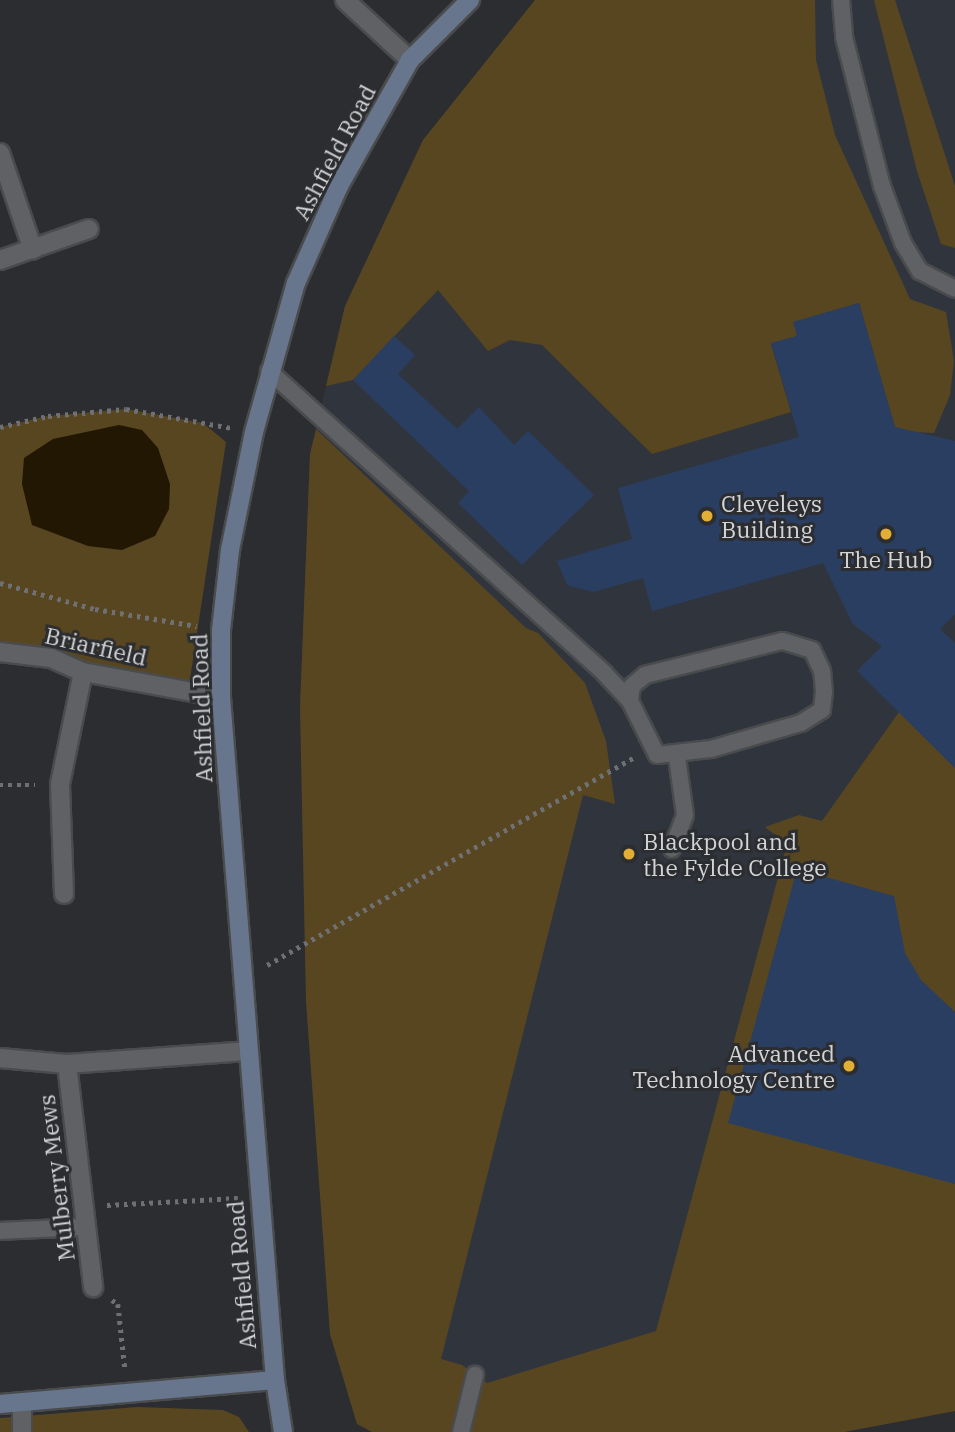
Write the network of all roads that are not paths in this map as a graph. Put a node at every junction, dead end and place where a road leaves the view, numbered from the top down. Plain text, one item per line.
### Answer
1 (345, 0) edge
2 (470, 0) edge
3 (841, 0) edge
4 (411, 61) junction
5 (0, 153) edge
6 (89, 229) dead end
7 (33, 250) junction
8 (0, 260) edge
9 (955, 289) edge
10 (269, 371) junction
11 (0, 652) edge
12 (83, 672) junction
13 (221, 697) junction
14 (630, 701) junction
15 (677, 757) junction
16 (673, 849) dead end
17 (64, 894) dead end
18 (247, 1051) junction
19 (0, 1058) edge
20 (67, 1064) junction
21 (86, 1227) junction
22 (0, 1231) edge
23 (93, 1287) road end
24 (475, 1375) dead end
25 (275, 1380) junction
26 (22, 1403) junction
27 (0, 1404) edge
28 (22, 1432) edge
29 (283, 1432) edge
30 (461, 1432) edge

1 - 4 street
2 - 4 street, Ashfield Road
3 - 9 lane
4 - 10 street, Ashfield Road
5 - 7 street
6 - 7 street
7 - 8 street
10 - 13 street, Ashfield Road
10 - 14 lane
11 - 12 street, Briarfield
12 - 13 street, Briarfield
12 - 17 street
13 - 18 street, Ashfield Road
14 - 15 lane
14 - 15 lane
15 - 16 lane
18 - 20 street
18 - 25 street, Ashfield Road
19 - 20 street
20 - 21 street, Mulberry Mews
21 - 22 lane
21 - 23 street, Mulberry Mews
24 - 30 lane
25 - 26 street
25 - 29 street, Ashfield Road
26 - 27 street
26 - 28 street

